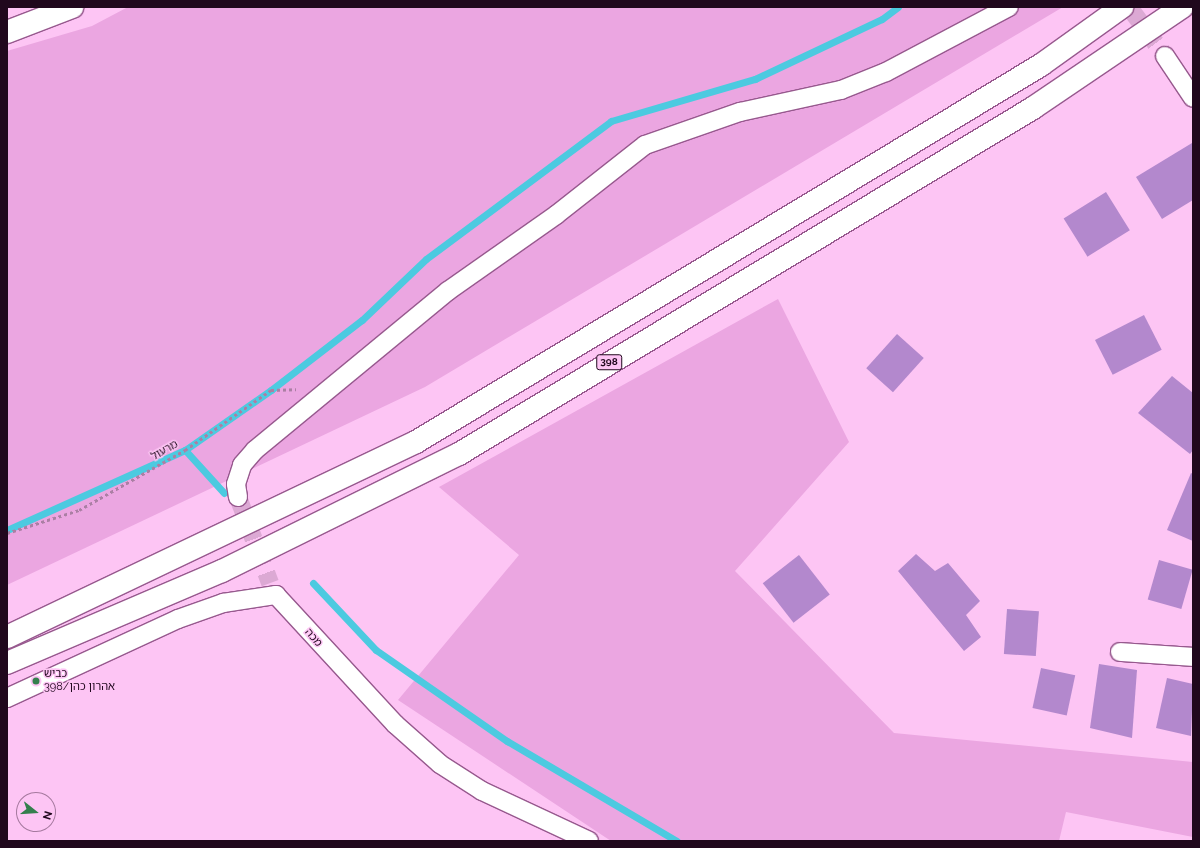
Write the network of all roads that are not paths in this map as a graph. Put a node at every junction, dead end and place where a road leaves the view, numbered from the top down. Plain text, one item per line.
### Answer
1 (72, 7) edge
2 (1009, 7) edge
3 (1122, 7) edge
4 (1182, 7) edge
5 (7, 32) edge
6 (1165, 56) tunnel mouth
7 (1190, 89) edge
8 (238, 497) tunnel mouth
9 (7, 637) edge
10 (1120, 652) dead end
11 (1193, 657) edge
12 (7, 663) edge
13 (7, 698) edge
14 (589, 841) edge

1 - 5 main road
2 - 8 street
3 - 9 main road
4 - 12 main road, 398
6 - 7 street
10 - 11 street
13 - 14 street, מכה

